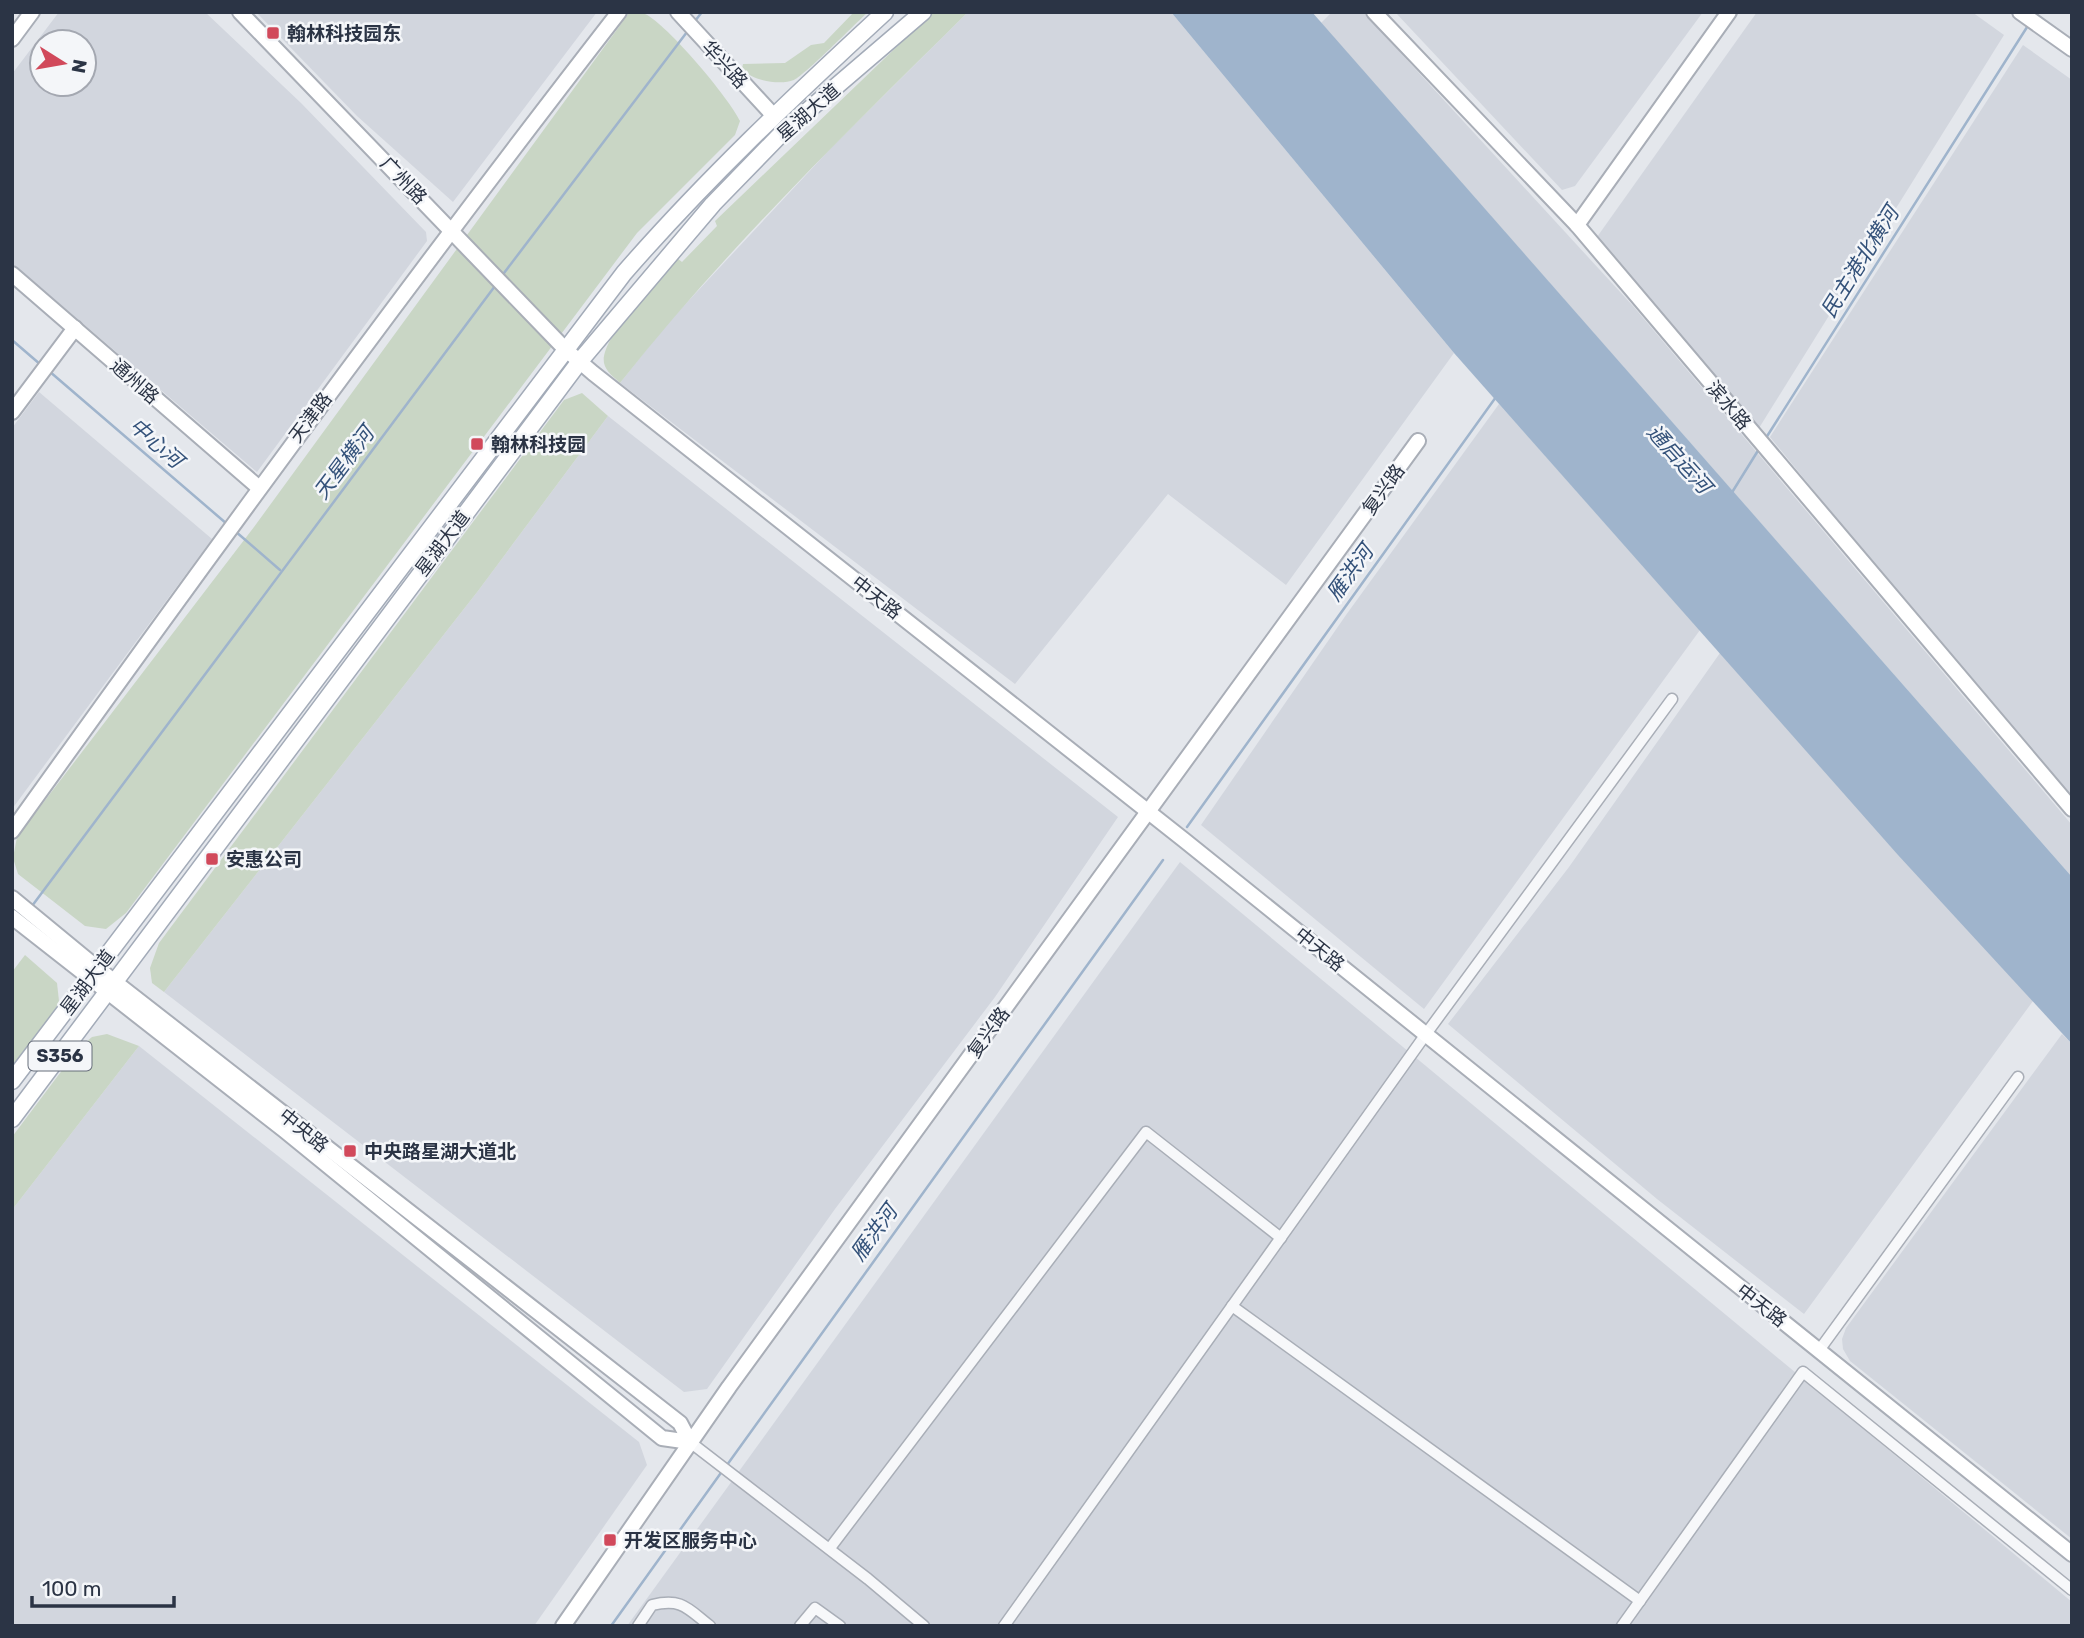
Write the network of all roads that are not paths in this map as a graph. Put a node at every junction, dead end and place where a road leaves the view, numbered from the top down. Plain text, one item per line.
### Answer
1 (32, 12) edge
2 (240, 12) edge
3 (619, 12) edge
4 (678, 12) edge
5 (885, 12) edge
6 (923, 12) edge
7 (1374, 12) edge
8 (1730, 12) edge
9 (2020, 12) edge
10 (12, 38) edge
11 (2072, 49) edge
12 (773, 115) junction
13 (1577, 225) junction
14 (451, 229) junction
15 (12, 274) edge
16 (75, 328) junction
17 (565, 349) junction
18 (580, 361) junction
19 (12, 412) edge
20 (1418, 441) dead end
21 (258, 487) junction
22 (1672, 699) dead end
23 (2072, 809) edge
24 (1149, 812) junction
25 (12, 831) edge
26 (13, 899) edge
27 (12, 917) edge
28 (43, 932) junction
29 (94, 973) junction
30 (111, 987) junction
31 (1426, 1034) junction
32 (2018, 1077) dead end
33 (12, 1081) edge
34 (12, 1119) edge
35 (1281, 1238) junction
36 (1233, 1306) junction
37 (1820, 1349) junction
38 (690, 1442) junction
39 (830, 1548) junction
40 (2072, 1554) edge
41 (2072, 1590) edge
42 (1640, 1601) junction
43 (917, 1623) edge
44 (563, 1626) edge
45 (638, 1626) edge
46 (710, 1626) edge
47 (800, 1626) edge
48 (840, 1626) edge
49 (1004, 1626) edge
50 (1622, 1626) edge

1 - 10 street
2 - 14 street, 广州路
3 - 14 street, 天津路
4 - 12 street, 华兴路
5 - 12 main road, 星湖大道
6 - 18 main road, 星湖大道
7 - 13 street, 滨水路
8 - 13 street
9 - 11 street
12 - 17 main road, 星湖大道
13 - 23 street, 滨水路
14 - 17 street, 广州路
14 - 21 street, 天津路
15 - 16 street, 通州路
16 - 19 street
16 - 21 street, 通州路
17 - 18 street, 中天路
17 - 29 main road, 星湖大道
18 - 24 street, 中天路
18 - 30 main road, 星湖大道
20 - 24 street, 复兴路
21 - 25 street, 天津路
22 - 31 street
24 - 31 street, 中天路
24 - 38 street, 复兴路
26 - 28 street, 中央路
27 - 28 street, 中央路
28 - 29 street, 中央路
29 - 30 street, 中央路
29 - 33 main road, 星湖大道 / S356
30 - 34 main road, 星湖大道 / S356
30 - 38 street, 中央路
30 - 38 street
31 - 35 street
31 - 37 street, 中天路
32 - 37 street
35 - 36 street
35 - 39 street
36 - 42 street
36 - 49 street
37 - 40 street, 中天路
38 - 39 street
38 - 44 street, 复兴路
39 - 43 street
41 - 42 street
42 - 50 street
45 - 46 street
47 - 48 street

